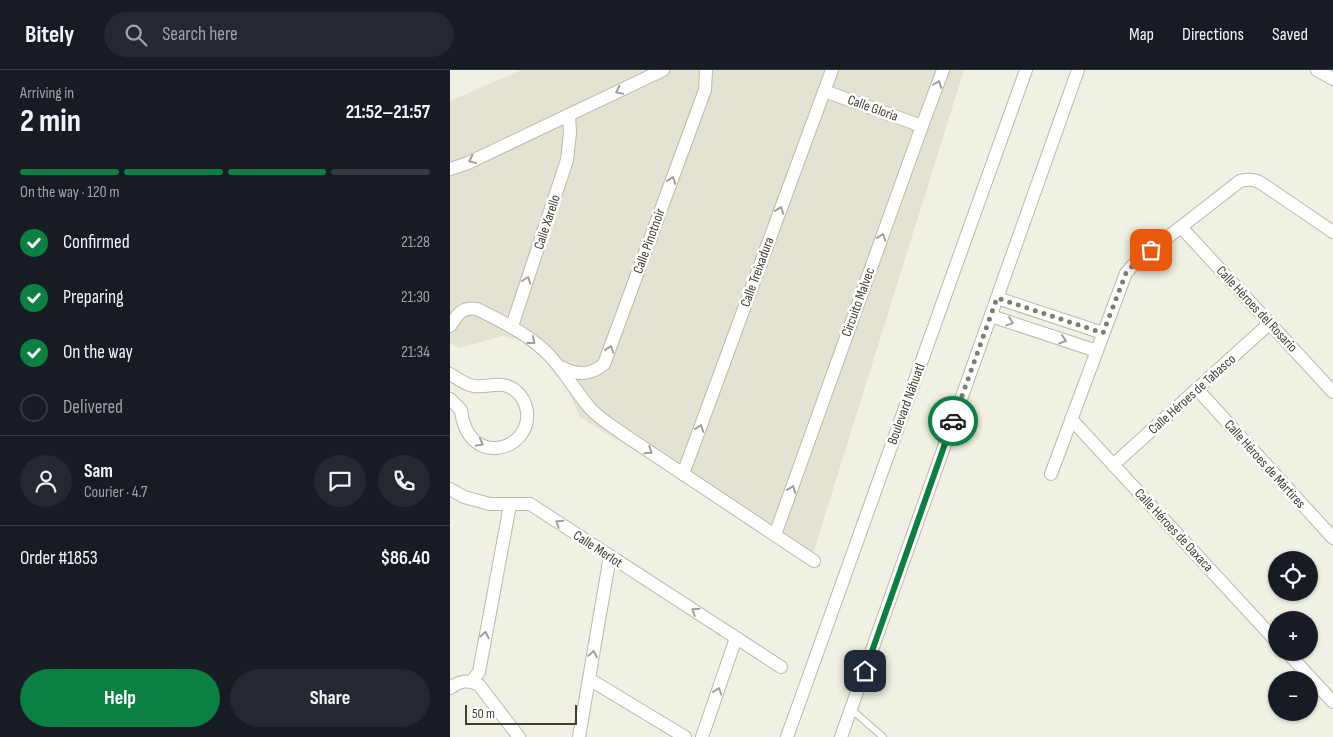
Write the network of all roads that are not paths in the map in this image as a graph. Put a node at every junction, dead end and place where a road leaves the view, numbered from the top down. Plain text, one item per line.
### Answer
1 (663, 70) edge
2 (706, 70) edge
3 (832, 70) edge
4 (943, 70) edge
5 (1026, 70) edge
6 (1078, 70) edge
7 (1317, 70) edge
8 (1333, 78) edge
9 (824, 90) junction
10 (570, 115) junction
11 (922, 126) junction
12 (450, 169) edge
13 (1181, 227) junction
14 (1333, 232) edge
15 (997, 298) junction
16 (991, 316) junction
17 (1270, 323) junction
18 (450, 326) edge
19 (512, 326) junction
20 (1103, 333) junction
21 (1097, 351) junction
22 (558, 366) junction
23 (450, 374) edge
24 (1197, 389) junction
25 (1333, 392) edge
26 (450, 399) edge
27 (1071, 419) junction
28 (1114, 465) junction
29 (683, 474) junction
30 (1051, 474) dead end
31 (450, 489) edge
32 (510, 505) junction
33 (775, 535) junction
34 (1333, 538) edge
35 (610, 556) junction
36 (814, 561) dead end
37 (1268, 632) edge
38 (736, 638) junction
39 (1295, 661) edge
40 (781, 667) dead end
41 (589, 679) junction
42 (472, 681) junction
43 (450, 688) edge
44 (1333, 702) edge
45 (851, 709) junction
46 (519, 737) edge
47 (579, 737) edge
48 (685, 737) edge
49 (702, 737) edge
50 (787, 737) edge
51 (841, 737) edge
52 (883, 737) edge

1 -> 10 street
22 -> 2 street, Calle Pinotnoir
3 - 9 street, Calle Treixadura
11 -> 4 street, Circuito Malvec
5 - 50 street, Boulevard Náhuatl
6 - 15 street
7 - 8 street
9 - 11 street, Calle Gloria
29 -> 9 street, Calle Treixadura
10 -> 12 street
19 -> 10 street, Calle Xarello
33 -> 11 street, Circuito Malvec
13 - 14 street
13 - 17 street, Calle Héroes del Rosario
13 - 20 street
15 - 16 street
15 - 20 street
16 -> 21 street
16 - 45 street
17 - 24 street, Calle Héroes de Tabasco
17 - 25 street, Calle Héroes del Rosario
18 - 19 street
19 -> 22 street
20 - 21 street
21 - 27 street
22 -> 29 street
26 -> 23 street
24 - 28 street, Calle Héroes de Tabasco
24 - 34 street, Calle Héroes de Mártires
27 - 28 street, Calle Héroes de Oaxaca
27 - 30 street
28 - 37 street, Calle Héroes de Oaxaca
29 - 33 street
31 - 32 street, Calle Merlot
35 -> 32 street, Calle Merlot
42 -> 32 street
33 - 36 street
38 -> 35 street, Calle Merlot
41 -> 35 street
38 - 40 street, Calle Merlot
49 -> 38 street
39 - 44 street
41 - 47 street
41 - 48 street
42 - 43 street
42 - 46 street
45 - 51 street
45 - 52 lane

